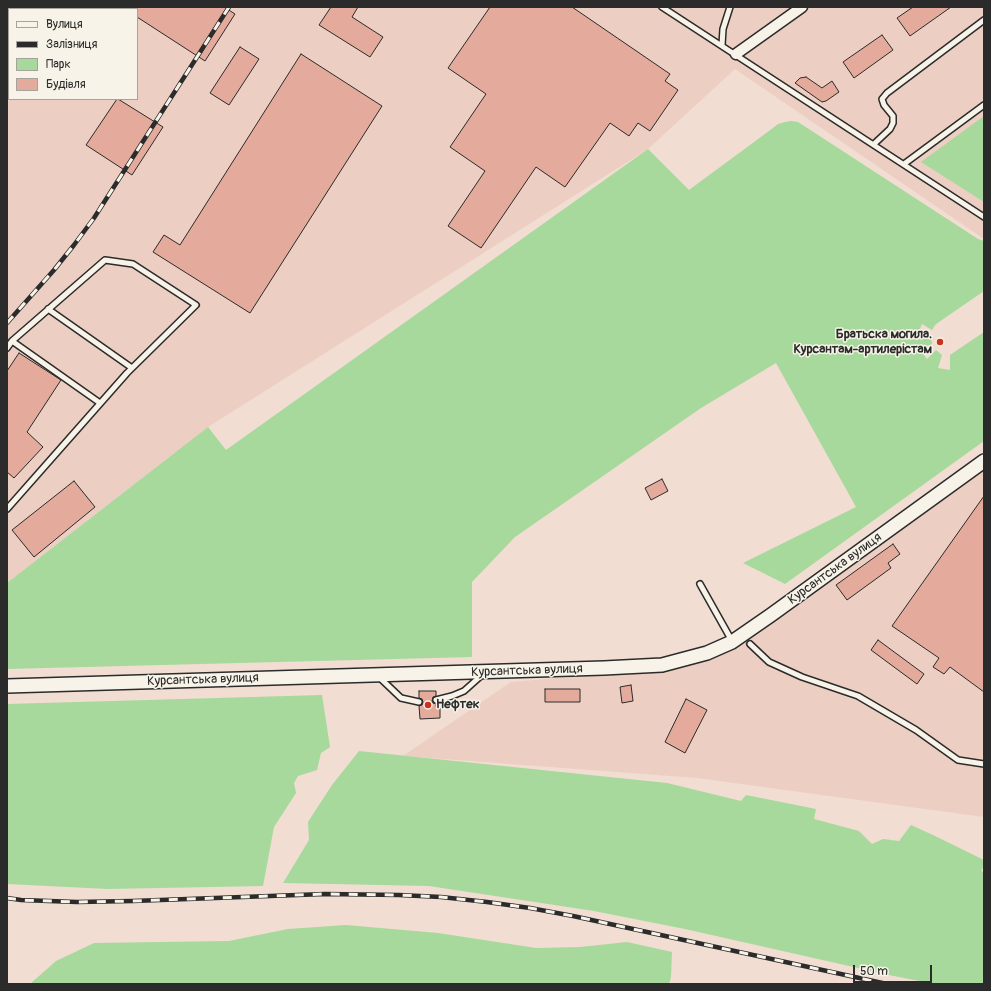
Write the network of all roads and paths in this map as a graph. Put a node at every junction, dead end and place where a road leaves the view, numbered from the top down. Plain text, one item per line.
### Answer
1 (662, 7) edge
2 (730, 7) edge
3 (802, 7) edge
4 (984, 20) edge
5 (722, 45) junction
6 (736, 54) junction
7 (984, 105) edge
8 (874, 144) junction
9 (904, 164) junction
10 (984, 217) edge
11 (48, 310) junction
12 (12, 341) junction
13 (7, 348) edge
14 (132, 368) junction
15 (100, 403) junction
16 (984, 461) edge
17 (7, 509) edge
18 (700, 584) dead end
19 (732, 642) junction
20 (750, 644) dead end
21 (485, 672) junction
22 (377, 675) junction
23 (7, 686) edge
24 (436, 700) dead end
25 (419, 702) dead end
26 (984, 764) edge

1 - 5 lane
2 - 5 lane
3 - 6 street
4 - 8 lane
5 - 6 lane
6 - 8 lane
7 - 9 lane
8 - 9 lane
9 - 10 lane
11 - 12 lane
11 - 14 lane
11 - 14 lane
12 - 13 lane
12 - 15 lane
14 - 15 lane
15 - 17 lane
16 - 19 street, Курсантська вулиця
18 - 19 lane
19 - 21 street, Курсантська вулиця
20 - 26 lane
21 - 22 street, Курсантська вулиця
21 - 24 lane
22 - 23 street, Курсантська вулиця
22 - 25 lane

